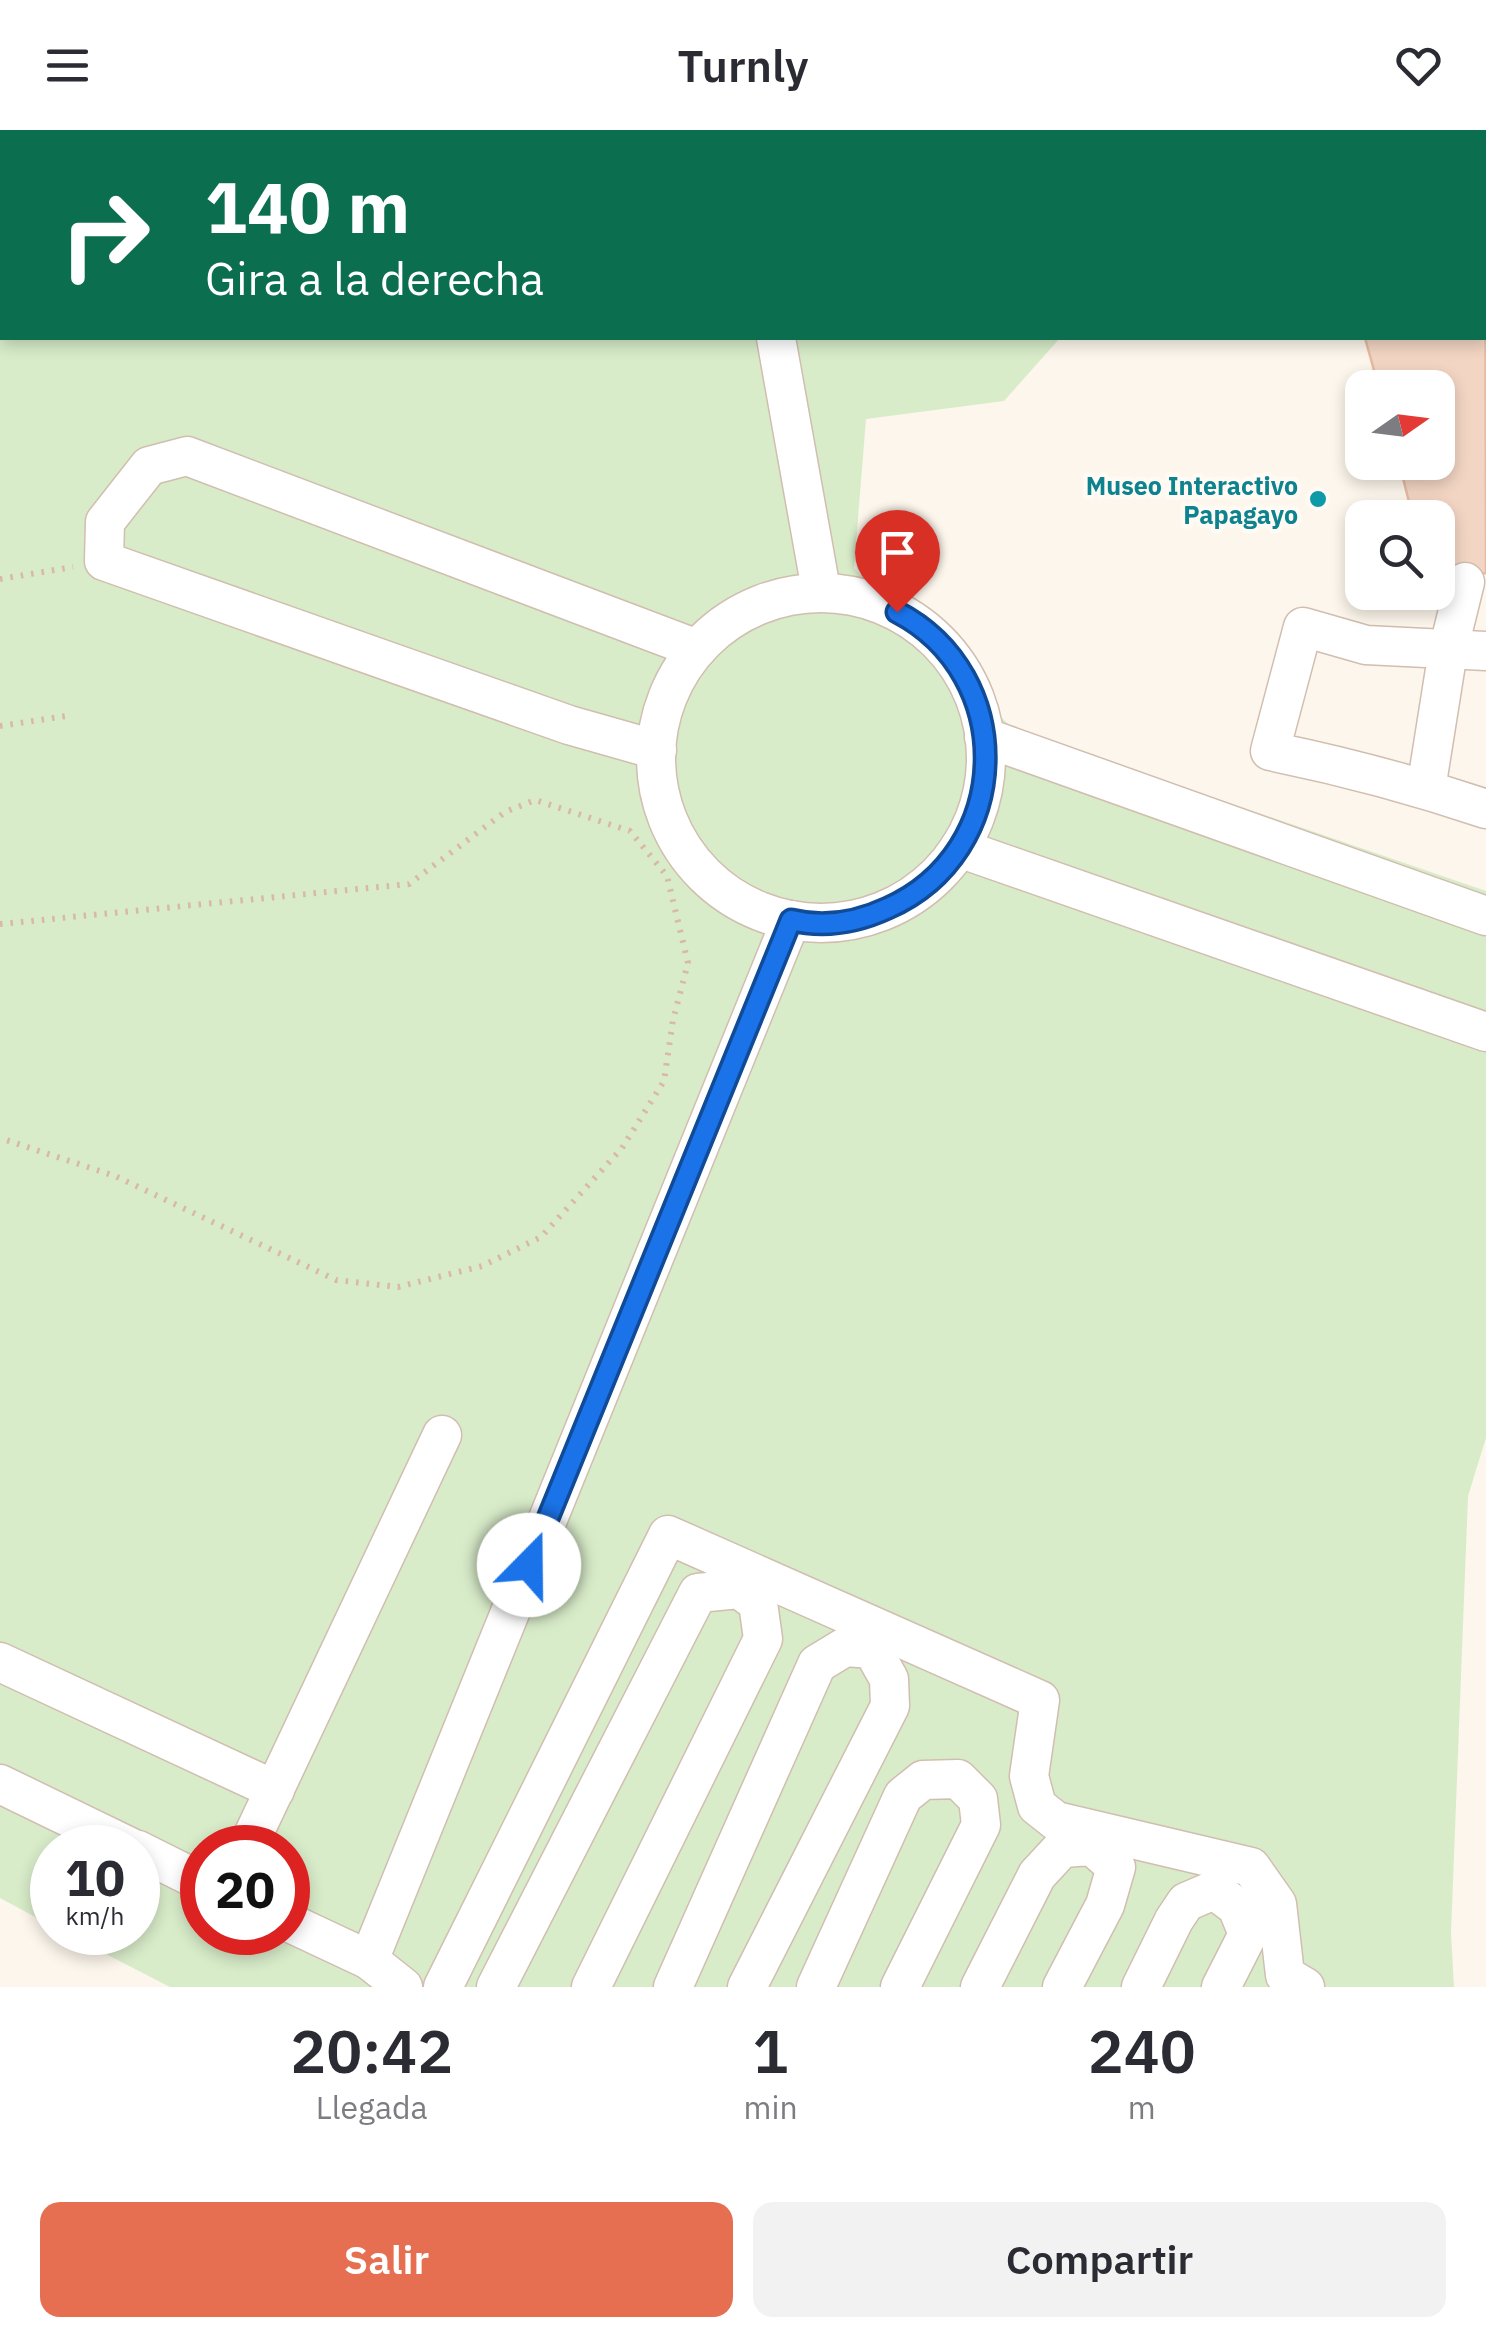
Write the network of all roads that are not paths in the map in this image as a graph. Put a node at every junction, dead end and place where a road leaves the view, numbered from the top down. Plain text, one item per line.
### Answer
1 (776, 340) edge
2 (1466, 582) dead end
3 (821, 590) junction
4 (698, 649) junction
5 (1448, 651) junction
6 (1486, 651) edge
7 (984, 737) junction
8 (657, 750) junction
9 (1426, 788) junction
10 (1486, 809) edge
11 (959, 848) junction
12 (1486, 916) edge
13 (791, 920) junction
14 (1486, 1032) edge
15 (442, 1435) dead end
16 (0, 1662) edge
17 (0, 1784) edge
18 (274, 1790) junction
19 (85, 1825) edge
20 (258, 1825) edge
21 (310, 1932) edge
22 (369, 1960) junction
23 (404, 1987) edge
24 (443, 1987) edge
25 (496, 1987) edge
26 (591, 1987) edge
27 (674, 1987) edge
28 (748, 1987) edge
29 (816, 1987) edge
30 (900, 1987) edge
31 (980, 1987) edge
32 (1062, 1987) edge
33 (1140, 1987) edge
34 (1220, 1987) edge
35 (1305, 1987) edge

1 - 3 lane
2 - 5 lane
3 - 4 lane
3 - 7 lane
4 - 8 lane
4 - 8 lane
5 - 6 lane
5 - 9 lane
5 - 9 lane
7 - 11 lane
7 - 12 lane
8 - 13 lane
9 - 10 lane
11 - 13 lane
11 - 14 lane
13 - 22 lane
15 - 18 lane
16 - 18 lane
17 - 19 lane
18 - 20 lane
21 - 22 lane
22 - 23 lane
24 - 35 lane
25 - 26 lane
27 - 28 lane
29 - 30 lane
31 - 32 lane
33 - 34 lane

